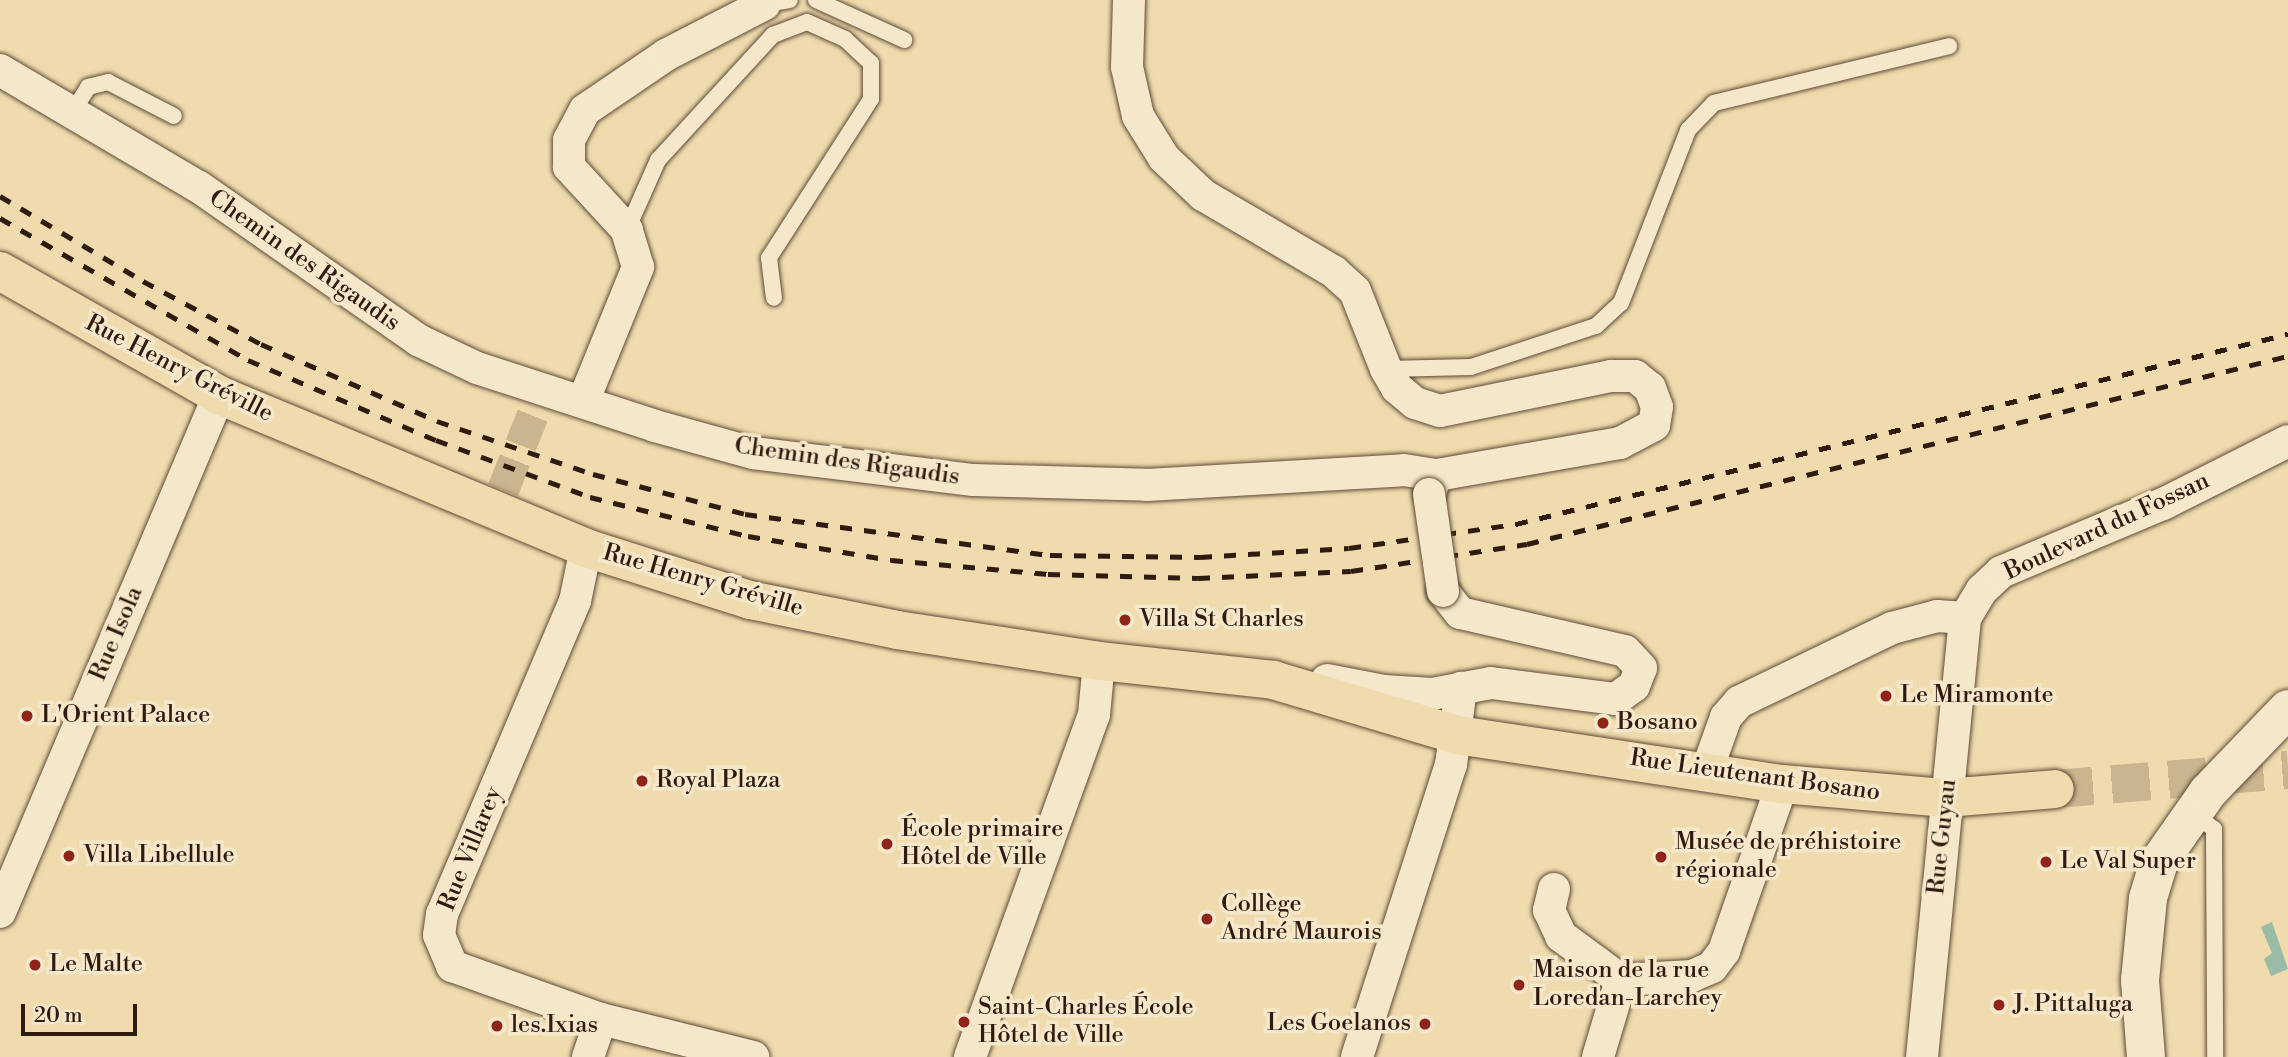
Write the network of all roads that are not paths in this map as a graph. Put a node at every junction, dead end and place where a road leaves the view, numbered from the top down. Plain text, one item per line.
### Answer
1 (816, 0) edge
2 (1129, 0) edge
3 (778, 2) edge
4 (904, 40) dead end
5 (1949, 47) dead end
6 (0, 69) edge
7 (72, 113) junction
8 (174, 116) dead end
9 (627, 230) junction
10 (0, 271) edge
11 (774, 298) dead end
12 (1386, 369) junction
13 (219, 395) junction
14 (583, 402) junction
15 (2288, 441) edge
16 (1432, 484) junction
17 (586, 548) junction
18 (1965, 618) junction
19 (1099, 661) junction
20 (1273, 680) junction
21 (1461, 688) junction
22 (2288, 709) edge
23 (1457, 735) junction
24 (1707, 770) junction
25 (1782, 784) junction
26 (2054, 789) tunnel mouth
27 (1946, 797) junction
28 (2192, 813) junction
29 (1554, 890) dead end
30 (0, 912) edge
31 (1621, 980) junction
32 (601, 1019) junction
33 (589, 1057) edge
34 (753, 1057) edge
35 (970, 1057) edge
36 (1357, 1057) edge
37 (1598, 1057) edge
38 (1922, 1057) edge
39 (2146, 1057) edge
40 (2215, 1057) edge

1 - 4 lane
2 - 12 street
3 - 9 street
5 - 12 lane
6 - 7 street, Chemin des Rigaudis
7 - 8 lane
7 - 14 street, Chemin des Rigaudis
9 - 11 lane
9 - 14 street
10 - 13 main road, Rue Henry Gréville
12 - 16 street, Chemin des Rigaudis
13 - 17 main road, Rue Henry Gréville
13 - 30 street, Rue Isola
14 - 16 street, Chemin des Rigaudis
15 - 18 street, Boulevard du Fossan
16 - 21 street, bridge
17 - 19 main road, Rue Henry Gréville
17 - 32 street, Rue Villarey
18 - 24 street
18 - 27 street, Rue Guyau
19 - 20 main road, Rue Henry Gréville
19 - 35 street
20 - 21 street
20 - 23 main road, Rue Henry Gréville
21 - 23 street
22 - 28 street
23 - 24 main road, Rue Lieutenant Bosano
23 - 36 street
24 - 25 main road, Rue Lieutenant Bosano
25 - 27 main road, Rue Lieutenant Bosano
25 - 31 street
26 - 27 main road, Rue Lieutenant Bosano
27 - 38 street, Rue Guyau
28 - 39 street
28 - 40 lane
29 - 31 street
31 - 37 street
32 - 33 street
32 - 34 street, Rue Villarey

